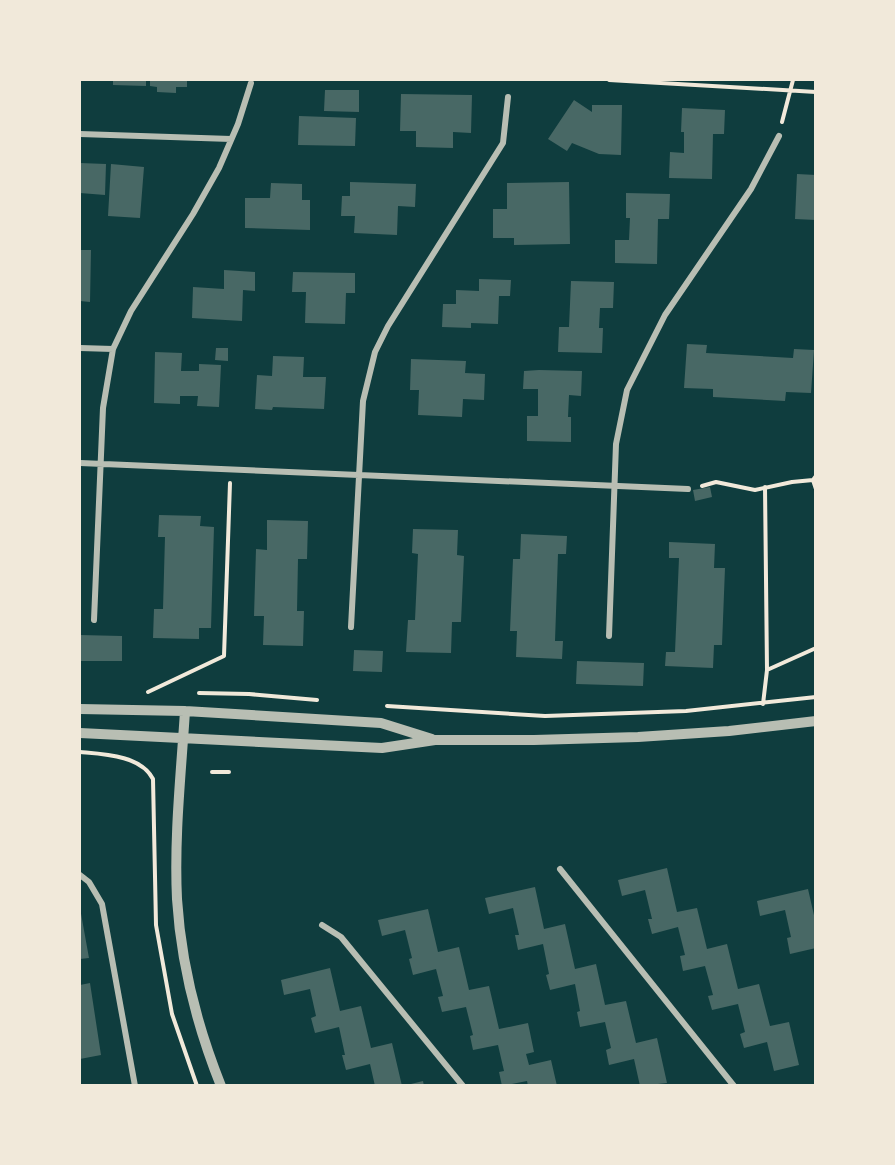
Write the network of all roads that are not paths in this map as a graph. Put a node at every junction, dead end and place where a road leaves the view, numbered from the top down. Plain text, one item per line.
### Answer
1 (251, 83) dead end
2 (507, 97) dead end
3 (80, 134) edge
4 (779, 136) road end
5 (231, 139) junction
6 (80, 348) edge
7 (113, 350) junction
8 (80, 464) edge
9 (102, 465) junction
10 (358, 476) junction
11 (615, 487) junction
12 (688, 489) road end
13 (94, 620) dead end
14 (351, 627) dead end
15 (609, 636) dead end
16 (80, 709) edge
17 (185, 711) junction
18 (816, 722) edge
19 (80, 733) edge
20 (183, 738) junction
21 (435, 740) junction
22 (560, 869) dead end
23 (80, 876) edge
24 (322, 925) dead end
25 (135, 1086) edge
26 (221, 1086) edge
27 (463, 1086) edge
28 (734, 1086) edge

1 - 5 street
2 - 10 street
3 - 5 street
4 - 11 street
5 - 7 street
6 - 7 street
7 - 9 street
8 - 9 street
9 - 10 street
9 - 13 street
10 - 11 street
10 - 14 street
11 - 12 street
11 - 15 street
16 - 17 street
17 - 20 street
17 - 21 street
18 - 21 street
19 - 20 street
20 - 21 street
20 - 26 street
22 - 28 street
23 - 25 street
24 - 27 street

